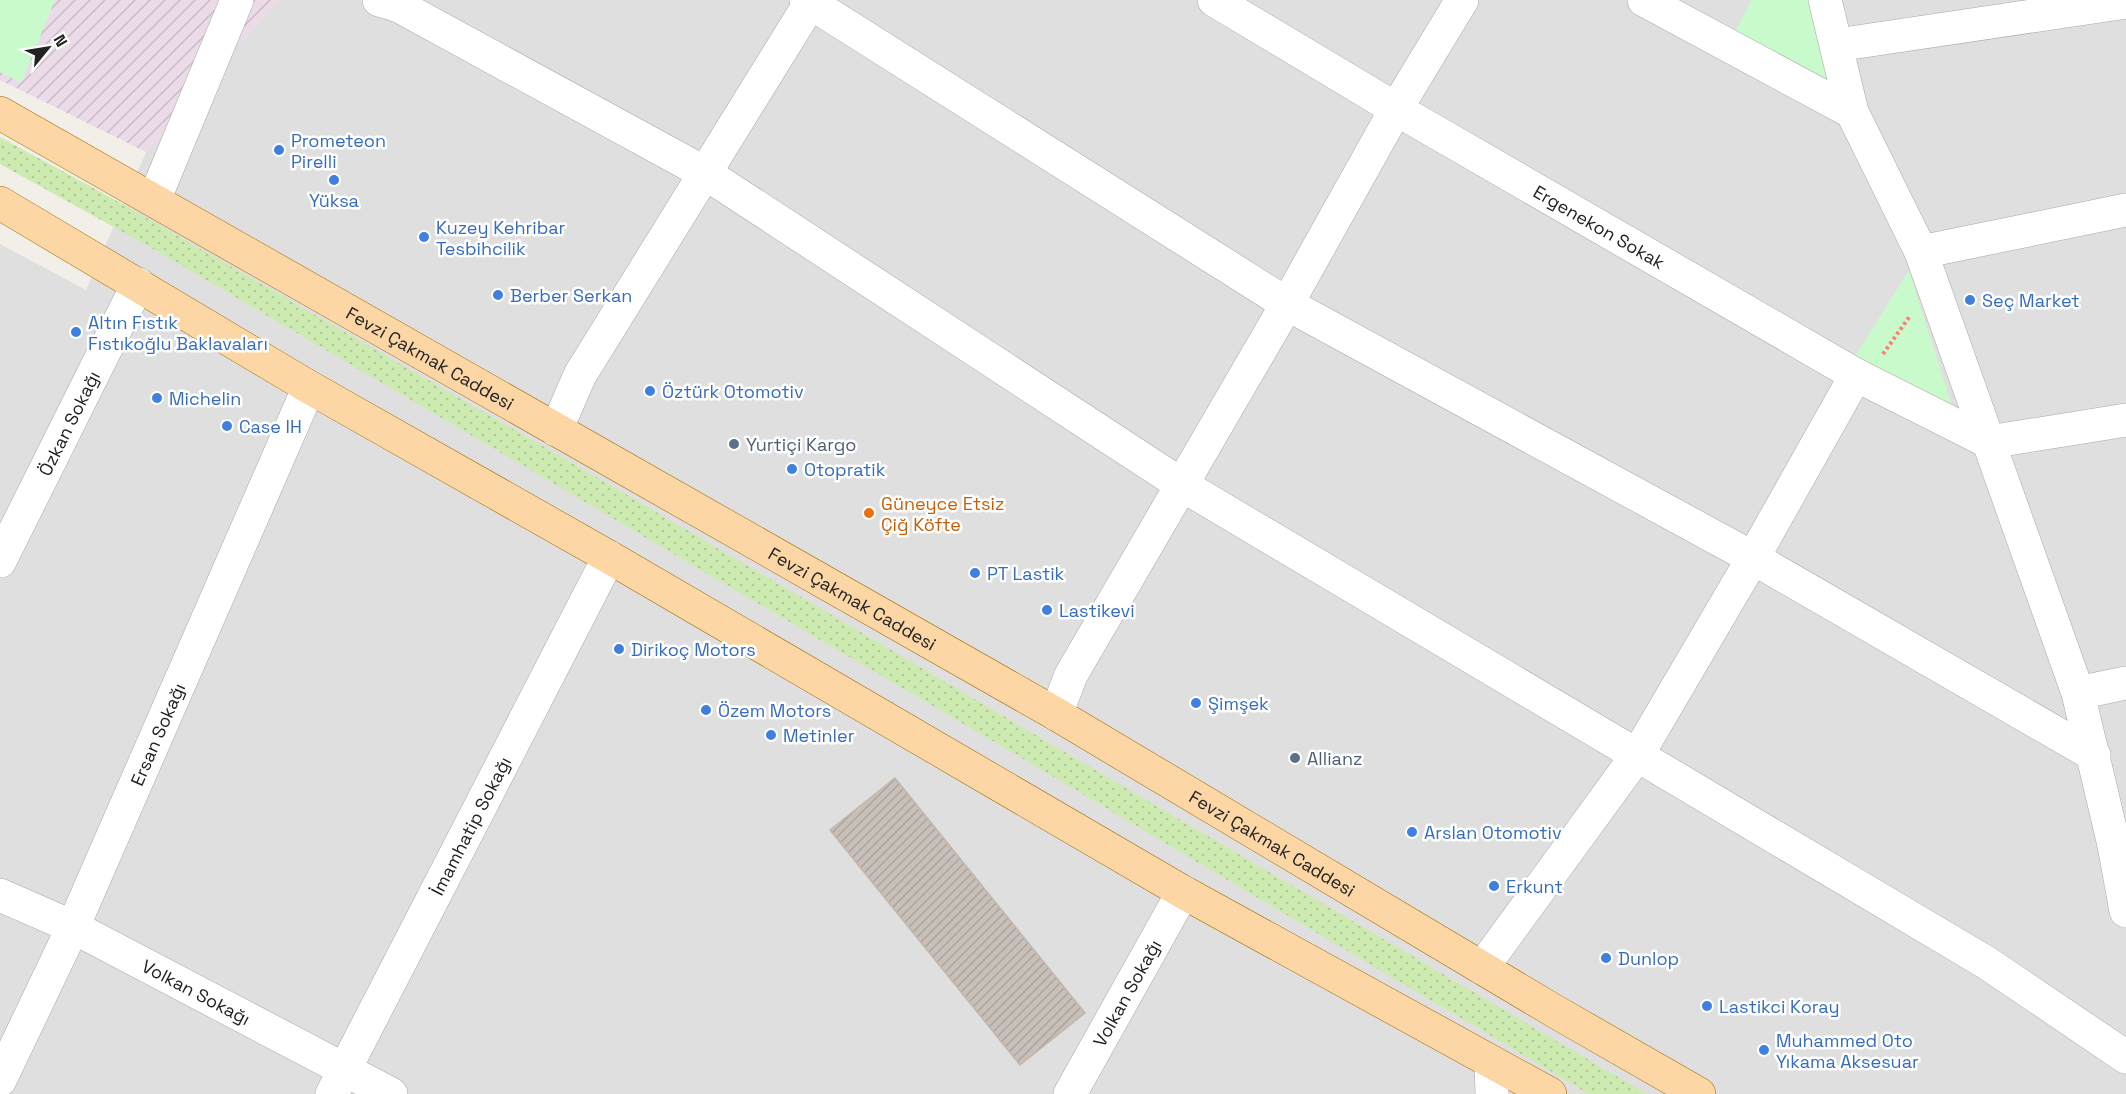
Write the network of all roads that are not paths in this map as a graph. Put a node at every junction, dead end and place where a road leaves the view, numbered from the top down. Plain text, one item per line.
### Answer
1 (237, 0) edge
2 (1214, 0) edge
3 (1462, 0) edge
4 (1644, 0) edge
5 (1825, 0) edge
6 (810, 1) edge
7 (394, 2) edge
8 (2126, 2) edge
9 (1838, 45) junction
10 (1395, 109) junction
11 (1852, 112) junction
12 (0, 113) edge
13 (705, 173) junction
14 (154, 200) junction
15 (0, 203) edge
16 (2126, 210) edge
17 (1921, 252) junction
18 (138, 284) junction
19 (1287, 304) junction
20 (1861, 377) junction
21 (309, 387) junction
22 (2126, 420) edge
23 (556, 430) junction
24 (1989, 442) junction
25 (1182, 485) junction
26 (609, 557) junction
27 (1753, 558) junction
28 (0, 561) edge
29 (2126, 683) edge
30 (2078, 693) junction
31 (1056, 714) junction
32 (1638, 754) junction
33 (2094, 754) junction
34 (2120, 844) edge
35 (1183, 892) junction
36 (0, 895) edge
37 (2126, 911) edge
38 (74, 927) junction
39 (1482, 968) junction
40 (2126, 1057) edge
41 (1491, 1062) junction
42 (0, 1080) edge
43 (337, 1082) edge
44 (391, 1094) edge
45 (1070, 1094) edge
46 (1492, 1094) edge
47 (1550, 1094) edge
48 (1699, 1094) edge

1 - 14 street
2 - 10 street, Ergenekon Sokak
3 - 10 street
4 - 11 street
5 - 9 street
6 - 13 street
6 - 19 street
7 - 13 street
8 - 9 street
9 - 11 street
10 - 19 street
10 - 20 street, Ergenekon Sokak
11 - 17 street
12 - 14 main road, Fevzi Çakmak Caddesi
13 - 23 street
13 - 25 street
14 - 23 main road, Fevzi Çakmak Caddesi
15 - 18 main road
16 - 17 street
17 - 24 street
18 - 21 main road
18 - 28 street, Özkan Sokağı
19 - 25 street
19 - 27 street
20 - 24 street, Ergenekon Sokak
20 - 27 street
21 - 26 main road
21 - 38 street, Ersan Sokağı
22 - 24 street
23 - 31 main road, Fevzi Çakmak Caddesi
24 - 30 street
25 - 31 street
25 - 32 street
26 - 35 main road
26 - 43 street, İmamhatip Sokağı
27 - 32 street
27 - 33 street
29 - 30 street
30 - 33 street
31 - 39 main road, Fevzi Çakmak Caddesi
32 - 39 street
32 - 40 street
33 - 34 street
34 - 37 street
35 - 41 main road
35 - 45 street, Volkan Sokağı
36 - 38 street, Volkan Sokağı
38 - 42 street, Ersan Sokağı
38 - 43 street, Volkan Sokağı
39 - 48 main road, Fevzi Çakmak Caddesi
41 - 46 street
41 - 47 main road
43 - 44 street, Volkan Sokağı

